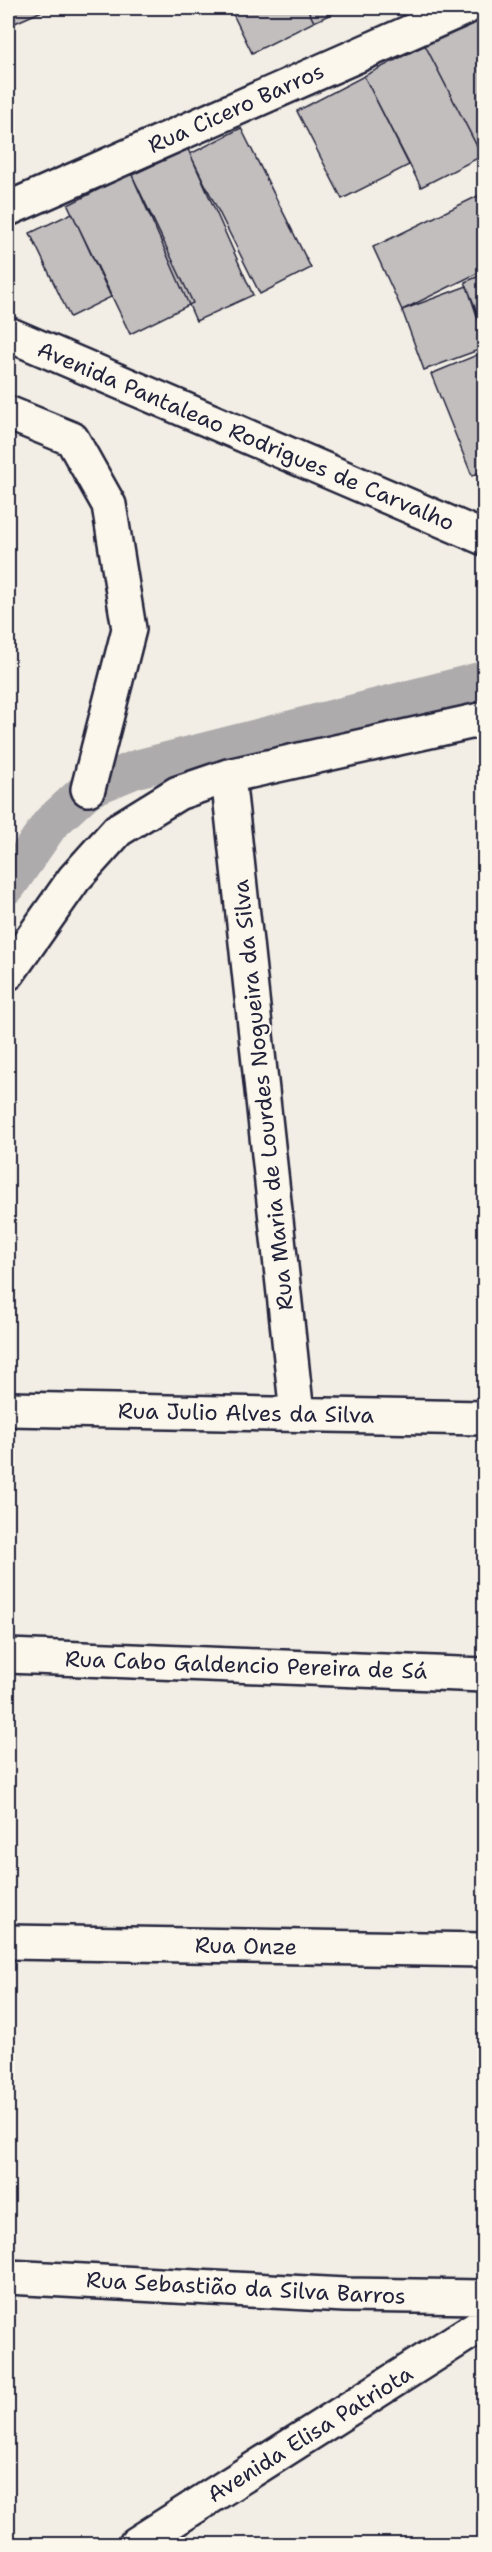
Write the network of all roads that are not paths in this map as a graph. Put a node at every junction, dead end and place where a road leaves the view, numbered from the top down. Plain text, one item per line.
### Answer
1 (465, 8) edge
2 (8, 209) edge
3 (8, 334) edge
4 (8, 413) edge
5 (484, 538) edge
6 (484, 719) edge
7 (228, 776) junction
8 (88, 789) dead end
9 (8, 973) edge
10 (8, 1409) edge
11 (297, 1414) junction
12 (484, 1418) edge
13 (8, 1656) edge
14 (484, 1675) edge
15 (8, 1942) edge
16 (484, 1950) edge
17 (8, 2277) edge
18 (484, 2297) edge
19 (484, 2323) edge
20 (136, 2544) edge

1 - 2 street, Rua Cicero Barros
3 - 5 street, Avenida Pantaleao Rodrigues de Carvalho
4 - 8 street
6 - 7 street
7 - 9 street
7 - 11 street, Rua Maria de Lourdes Nogueira da Silva
10 - 11 street, Rua Julio Alves da Silva
11 - 12 street, Rua Julio Alves da Silva
13 - 14 street, Rua Cabo Galdencio Pereira de Sá
15 - 16 street, Rua Onze
17 - 18 street, Rua Sebastião da Silva Barros
19 - 20 street, Avenida Elisa Patriota

